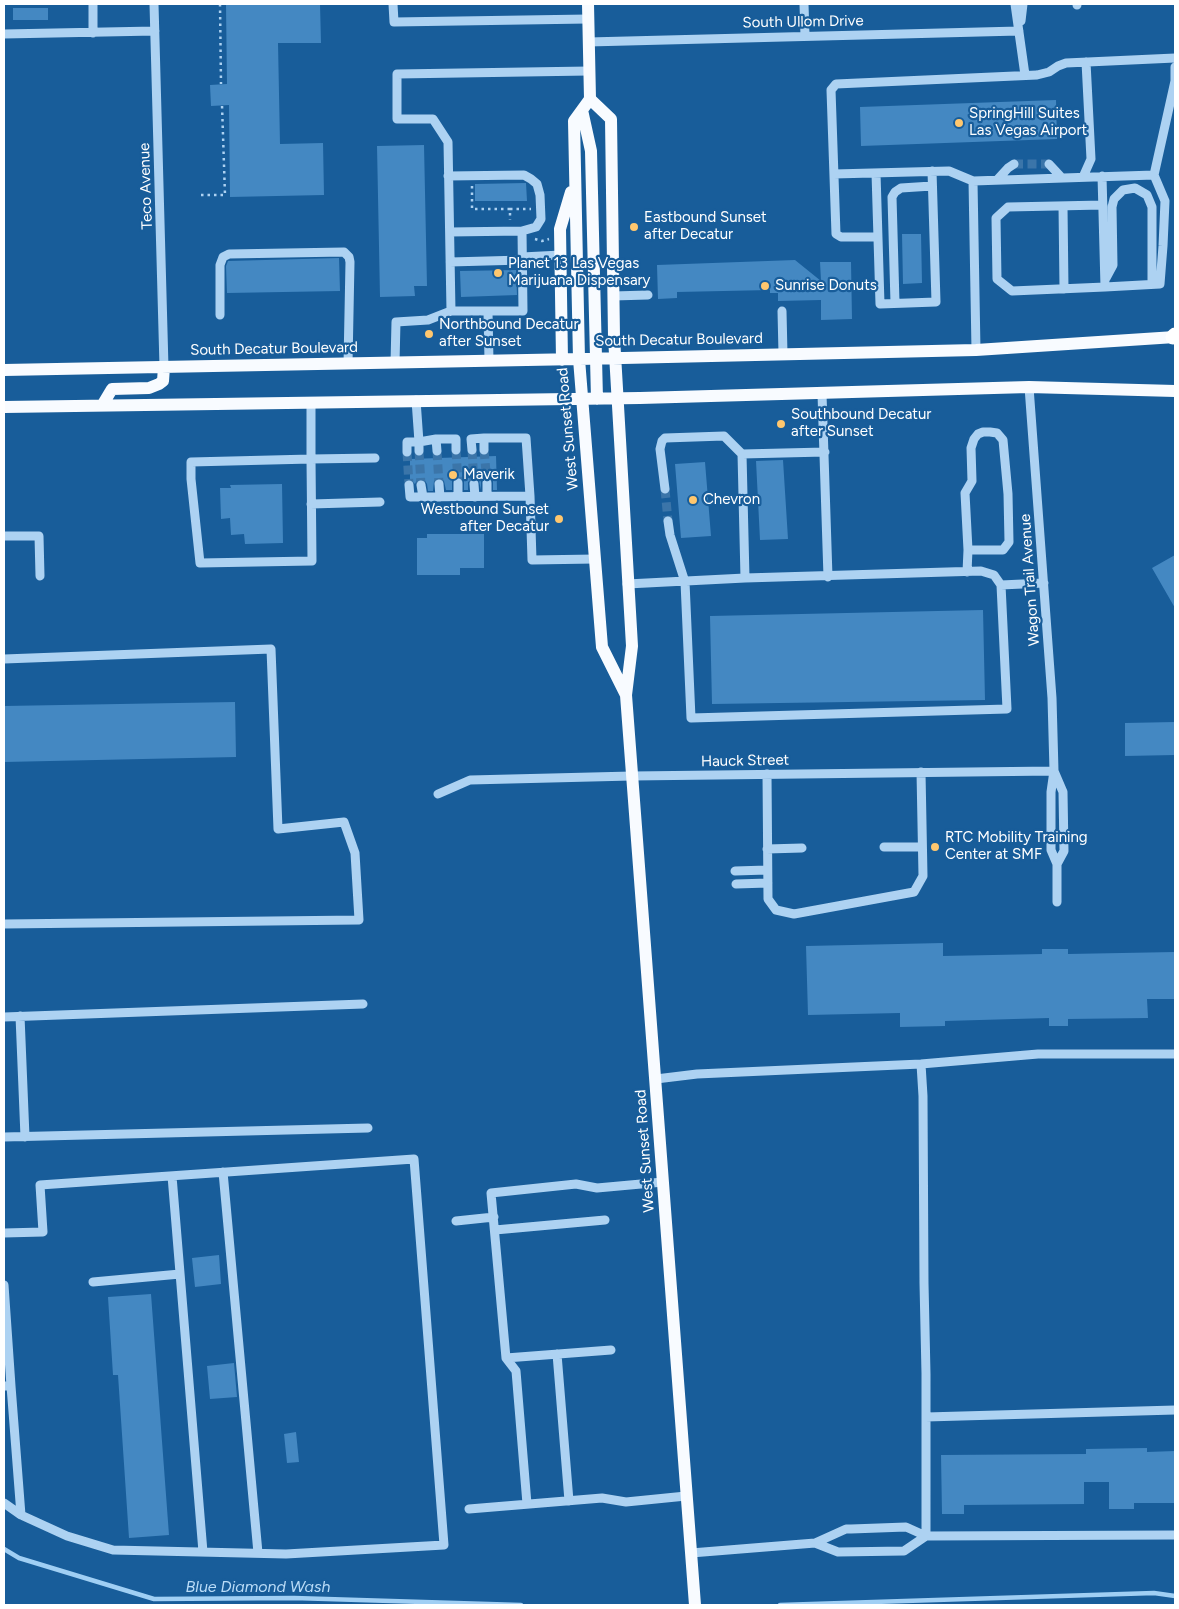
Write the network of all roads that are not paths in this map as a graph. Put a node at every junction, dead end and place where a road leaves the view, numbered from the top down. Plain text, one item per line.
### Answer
1 (93, 4) edge
2 (154, 4) edge
3 (393, 4) edge
4 (588, 4) edge
5 (804, 4) edge
6 (1015, 4) edge
7 (1023, 4) edge
8 (588, 18) junction
9 (155, 31) junction
10 (1019, 31) junction
11 (93, 32) junction
12 (4, 34) edge
13 (805, 36) junction
14 (588, 42) junction
15 (1175, 58) edge
16 (1086, 62) junction
17 (1175, 67) edge
18 (589, 71) junction
19 (1025, 75) junction
20 (590, 99) junction
21 (582, 110) junction
22 (1014, 164) tunnel mouth
23 (1048, 164) dead end
24 (932, 171) junction
25 (876, 173) junction
26 (834, 174) junction
27 (1154, 175) junction
28 (448, 176) junction
29 (1102, 176) junction
30 (1083, 177) junction
31 (1062, 178) junction
32 (575, 180) junction
33 (997, 180) junction
34 (973, 181) junction
35 (932, 186) junction
36 (1103, 205) junction
37 (1063, 206) junction
38 (522, 231) junction
39 (450, 232) junction
40 (878, 237) junction
41 (561, 255) junction
42 (522, 258) junction
43 (450, 262) junction
44 (1105, 283) junction
45 (1152, 284) junction
46 (1064, 289) junction
47 (648, 295) dead end
48 (613, 296) junction
49 (895, 303) junction
50 (451, 311) junction
51 (782, 311) dead end
52 (488, 312) junction
53 (220, 315) dead end
54 (1174, 336) edge
55 (976, 350) junction
56 (783, 354) junction
57 (596, 358) junction
58 (615, 358) junction
59 (579, 359) junction
60 (562, 360) junction
61 (489, 361) junction
62 (395, 363) junction
63 (348, 364) junction
64 (164, 367) junction
65 (4, 370) edge
66 (1029, 387) junction
67 (1149, 390) junction
68 (1175, 391) edge
69 (822, 394) junction
70 (1175, 397) edge
71 (582, 399) junction
72 (597, 399) junction
73 (618, 399) junction
74 (416, 400) junction
75 (311, 402) junction
76 (103, 404) junction
77 (4, 407) edge
78 (484, 438) junction
79 (436, 439) junction
80 (456, 439) junction
81 (472, 439) junction
82 (419, 446) junction
83 (437, 450) tunnel mouth
84 (456, 450) tunnel mouth
85 (472, 450) tunnel mouth
86 (484, 450) tunnel mouth
87 (407, 452) dead end
88 (825, 452) junction
89 (742, 454) junction
90 (375, 458) dead end
91 (311, 459) junction
92 (458, 483) tunnel mouth
93 (486, 483) tunnel mouth
94 (439, 484) tunnel mouth
95 (474, 484) tunnel mouth
96 (409, 485) dead end
97 (422, 485) tunnel mouth
98 (665, 489) tunnel mouth
99 (475, 496) junction
100 (488, 496) junction
101 (530, 496) junction
102 (423, 497) junction
103 (440, 497) junction
104 (458, 497) junction
105 (380, 502) dead end
106 (311, 504) junction
107 (668, 521) tunnel mouth
108 (4, 536) edge
109 (968, 550) junction
110 (595, 559) junction
111 (967, 572) junction
112 (40, 576) dead end
113 (828, 576) junction
114 (745, 578) junction
115 (685, 582) junction
116 (1044, 583) junction
117 (628, 584) junction
118 (1001, 586) junction
119 (4, 659) edge
120 (626, 695) junction
121 (1054, 771) junction
122 (921, 772) junction
123 (767, 774) junction
124 (632, 776) junction
125 (438, 794) dead end
126 (884, 847) dead end
127 (922, 847) junction
128 (802, 848) dead end
129 (767, 849) junction
130 (767, 870) junction
131 (735, 871) dead end
132 (768, 883) junction
133 (736, 884) dead end
134 (1057, 902) dead end
135 (4, 924) edge
136 (363, 1004) dead end
137 (4, 1016) edge
138 (20, 1016) junction
139 (1175, 1054) edge
140 (921, 1064) junction
141 (656, 1078) junction
142 (368, 1128) dead end
143 (25, 1137) junction
144 (4, 1138) edge
145 (223, 1172) junction
146 (172, 1176) junction
147 (663, 1182) junction
148 (494, 1218) junction
149 (605, 1220) dead end
150 (456, 1221) dead end
151 (495, 1230) junction
152 (4, 1233) edge
153 (180, 1274) junction
154 (93, 1282) dead end
155 (4, 1285) edge
156 (611, 1350) dead end
157 (557, 1354) junction
158 (506, 1358) junction
159 (7, 1386) edge
160 (1175, 1410) edge
161 (926, 1417) junction
162 (686, 1496) junction
163 (569, 1500) junction
164 (4, 1503) edge
165 (527, 1504) junction
166 (469, 1509) dead end
167 (22, 1514) junction
168 (1175, 1535) edge
169 (926, 1536) junction
170 (815, 1544) junction
171 (203, 1552) junction
172 (258, 1553) junction
173 (691, 1553) junction
174 (695, 1605) edge

1 - 11 street
2 - 9 street, Teco Avenue
3 - 8 street
4 - 8 main road
5 - 13 street
6 - 10 street
7 - 10 street
8 - 14 main road
9 - 11 street
9 - 64 street, Teco Avenue
10 - 13 street, South Ullom Drive
10 - 19 street
11 - 12 street
13 - 14 street, South Ullom Drive
14 - 18 main road
15 - 16 street
16 - 19 street
16 - 30 street
17 - 27 street
18 - 20 main road
18 - 28 street
19 - 26 street
20 - 21 main road, West Sunset Road
20 - 48 main road, West Sunset Road
21 - 32 main road, West Sunset Road
21 - 57 main road
22 - 33 street
23 - 31 street
24 - 25 street
24 - 34 street
24 - 35 street
25 - 26 street
25 - 40 street
26 - 40 street
27 - 29 street
27 - 45 street
28 - 38 street
28 - 39 street
29 - 30 street
29 - 36 street
30 - 31 street
31 - 33 street
32 - 41 main road
32 - 59 main road, West Sunset Road
33 - 34 street
34 - 55 street
35 - 49 street
35 - 49 street
36 - 37 street
36 - 44 street
37 - 46 street
37 - 46 street
38 - 39 street
38 - 42 street
39 - 43 street
40 - 49 street
41 - 42 street
41 - 60 main road
42 - 43 street
42 - 52 street
43 - 50 street
44 - 45 street
44 - 45 street
44 - 46 street
47 - 48 street
48 - 58 main road, West Sunset Road
50 - 52 street
50 - 62 street
51 - 56 street
52 - 61 street
53 - 63 street
54 - 55 main road, South Decatur Boulevard
55 - 56 main road, South Decatur Boulevard
56 - 58 main road, South Decatur Boulevard
57 - 58 main road, South Decatur Boulevard
57 - 59 main road, South Decatur Boulevard
57 - 72 main road
58 - 73 main road, West Sunset Road
59 - 60 main road, South Decatur Boulevard
59 - 71 main road, West Sunset Road
60 - 61 main road, South Decatur Boulevard
61 - 62 main road, South Decatur Boulevard
62 - 63 main road, South Decatur Boulevard
63 - 64 main road, South Decatur Boulevard
64 - 65 main road, South Decatur Boulevard
64 - 76 main road
66 - 67 main road
66 - 69 main road
66 - 116 street, Wagon Trail Avenue
67 - 68 main road
67 - 70 main road
69 - 73 main road
69 - 88 street
71 - 72 main road
71 - 74 main road
71 - 110 main road, West Sunset Road
72 - 73 main road
73 - 117 main road, West Sunset Road
74 - 75 main road
74 - 82 street
75 - 76 main road
75 - 91 street
76 - 77 main road
78 - 81 street
78 - 86 street
78 - 101 street
79 - 80 street
79 - 82 street
79 - 83 street
80 - 81 street
80 - 84 street
81 - 85 street
82 - 87 street
88 - 89 street
88 - 113 street
89 - 98 street
89 - 114 street
90 - 91 street
91 - 106 street
91 - 106 street
92 - 104 street
93 - 100 street
94 - 103 street
95 - 99 street
96 - 102 street
97 - 102 street
99 - 100 street
99 - 104 street
100 - 101 street
101 - 110 street
102 - 103 street
103 - 104 street
105 - 106 street
107 - 115 street
108 - 112 street
109 - 109 street
109 - 111 street
110 - 120 main road, West Sunset Road
111 - 113 street
111 - 118 street
113 - 114 street
114 - 115 street
115 - 117 street
115 - 118 street
116 - 118 street
116 - 121 street, Wagon Trail Avenue
117 - 120 main road, West Sunset Road
119 - 135 street
120 - 124 main road, West Sunset Road
121 - 122 street, Hauck Street
121 - 134 street, Wagon Trail Avenue
122 - 123 street, Hauck Street
122 - 127 street
123 - 124 street, Hauck Street
123 - 129 street
124 - 125 street, Hauck Street
124 - 141 main road, West Sunset Road
126 - 127 street
127 - 132 street
128 - 129 street
129 - 130 street
130 - 131 street
130 - 132 street
132 - 133 street
136 - 138 street
137 - 138 street
138 - 143 street
139 - 140 street
140 - 141 street
140 - 161 street
141 - 147 main road, West Sunset Road
142 - 143 street
143 - 144 street
145 - 146 street
145 - 172 street
145 - 172 street
146 - 152 street
146 - 153 street
147 - 148 street
147 - 162 main road, West Sunset Road
148 - 150 street
148 - 151 street
149 - 151 street
151 - 158 street
153 - 154 street
153 - 171 street
155 - 159 street
156 - 157 street
157 - 158 street
157 - 163 street
158 - 165 street
159 - 167 street
160 - 161 street
161 - 169 street
162 - 163 street
162 - 173 main road, West Sunset Road
163 - 165 street
164 - 167 street
165 - 166 street
167 - 171 street
168 - 169 street
169 - 170 street
169 - 170 street
170 - 173 street
171 - 172 street
173 - 174 main road, West Sunset Road

